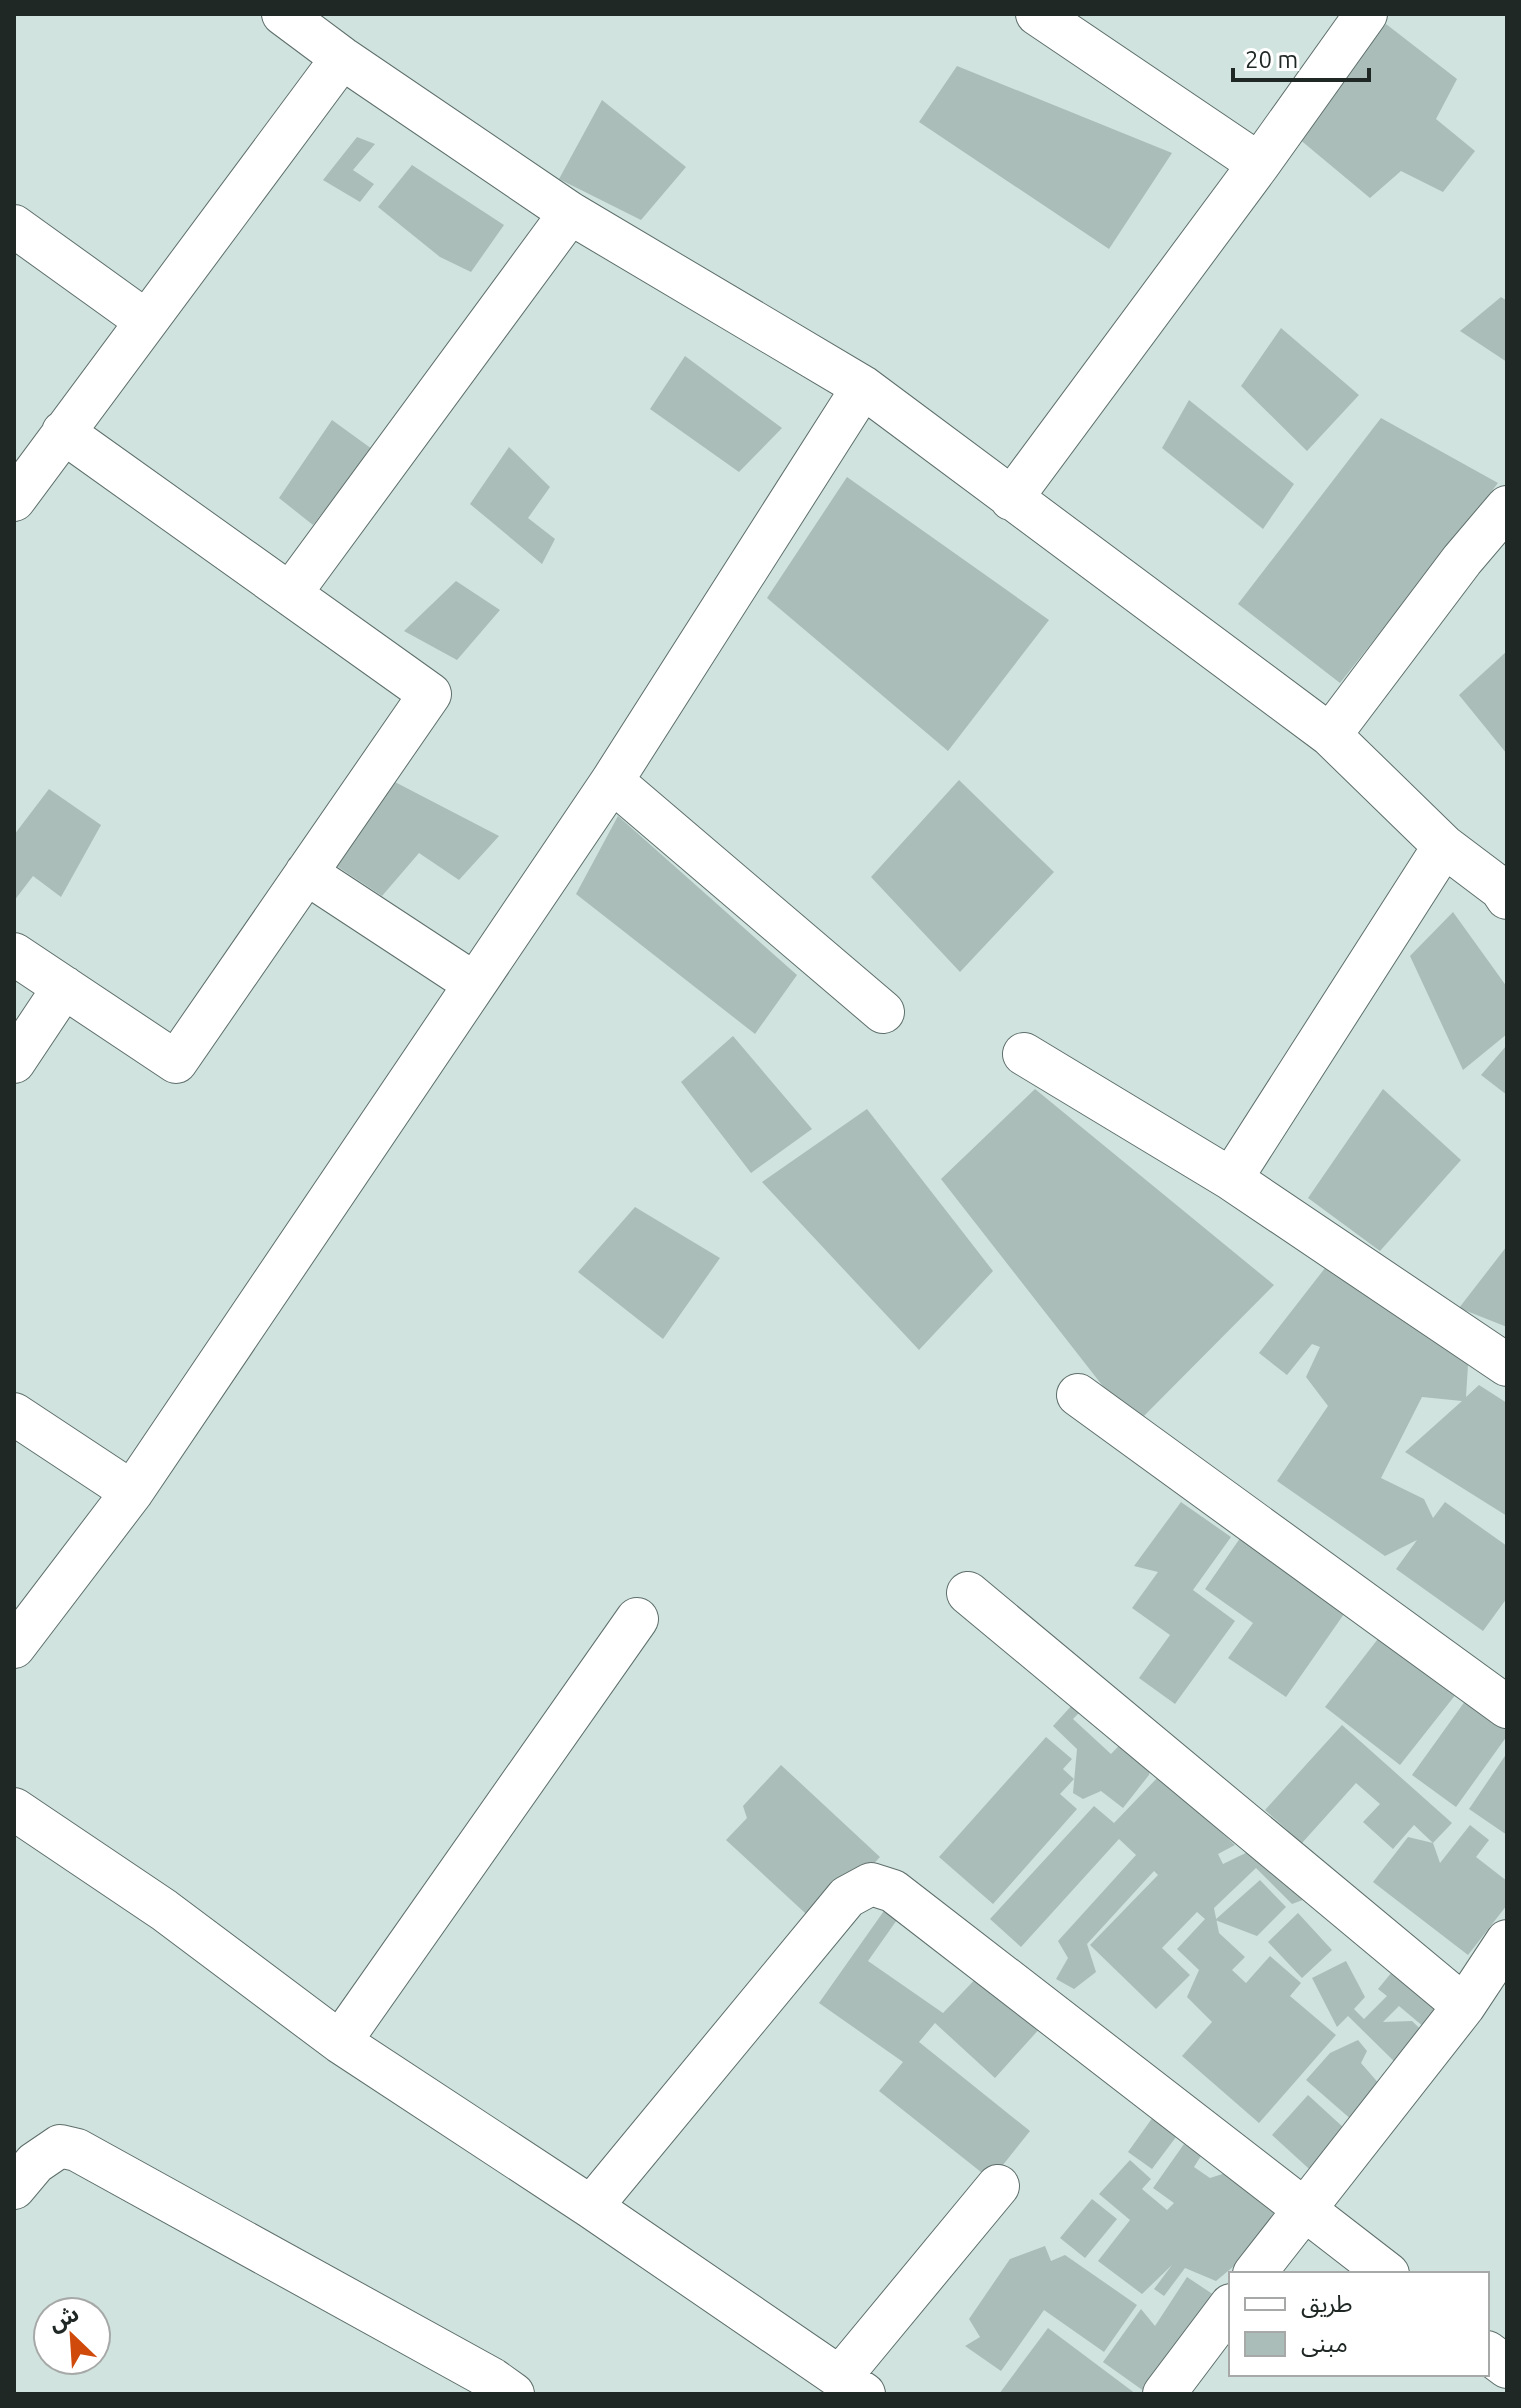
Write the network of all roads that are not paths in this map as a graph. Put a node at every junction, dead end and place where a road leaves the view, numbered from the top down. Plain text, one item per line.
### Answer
1 (283, 14) edge
2 (1037, 14) edge
3 (1366, 14) edge
4 (342, 58) junction
5 (1259, 164) junction
6 (570, 213) junction
7 (14, 226) edge
8 (146, 321) junction
9 (863, 387) junction
10 (63, 432) junction
11 (1011, 499) junction
12 (14, 500) edge
13 (1507, 507) edge
14 (290, 594) junction
15 (1330, 735) junction
16 (612, 781) junction
17 (1444, 846) junction
18 (306, 873) junction
19 (1507, 898) edge
20 (14, 954) edge
21 (475, 984) junction
22 (64, 987) junction
23 (883, 1012) dead end
24 (1024, 1054) dead end
25 (14, 1062) edge
26 (1231, 1179) junction
27 (1507, 1365) edge
28 (1078, 1395) dead end
29 (14, 1414) edge
30 (132, 1492) junction
31 (968, 1593) dead end
32 (637, 1619) dead end
33 (14, 1647) edge
34 (1507, 1707) edge
35 (14, 1809) edge
36 (1507, 1941) edge
37 (1464, 2006) junction
38 (340, 2042) junction
39 (998, 2186) dead end
40 (14, 2188) edge
41 (591, 2207) junction
42 (1306, 2210) junction
43 (1256, 2272) edge
44 (1385, 2272) edge
45 (1229, 2308) edge
46 (1489, 2354) edge
47 (1507, 2367) edge
48 (852, 2386) edge
49 (513, 2394) edge
50 (1164, 2394) edge

1 - 4 street
2 - 5 street
3 - 5 street
4 - 6 street
4 - 8 street
5 - 11 street
6 - 9 street
6 - 14 street
7 - 8 street
8 - 10 street
9 - 11 street
9 - 16 street
10 - 12 street
10 - 14 street
11 - 15 street
13 - 15 street
14 - 18 street
15 - 17 street
16 - 21 street
16 - 23 street
17 - 19 street
17 - 26 street
18 - 21 street
18 - 22 street
20 - 22 street
21 - 30 street
22 - 25 street
24 - 26 street
26 - 27 street
28 - 34 street
29 - 30 street
30 - 33 street
31 - 37 street
32 - 38 street
35 - 38 street
36 - 37 street
37 - 42 street
38 - 41 street
39 - 48 street
40 - 49 street
41 - 42 street
41 - 48 street
42 - 43 street
42 - 44 street
45 - 50 street
46 - 47 street

